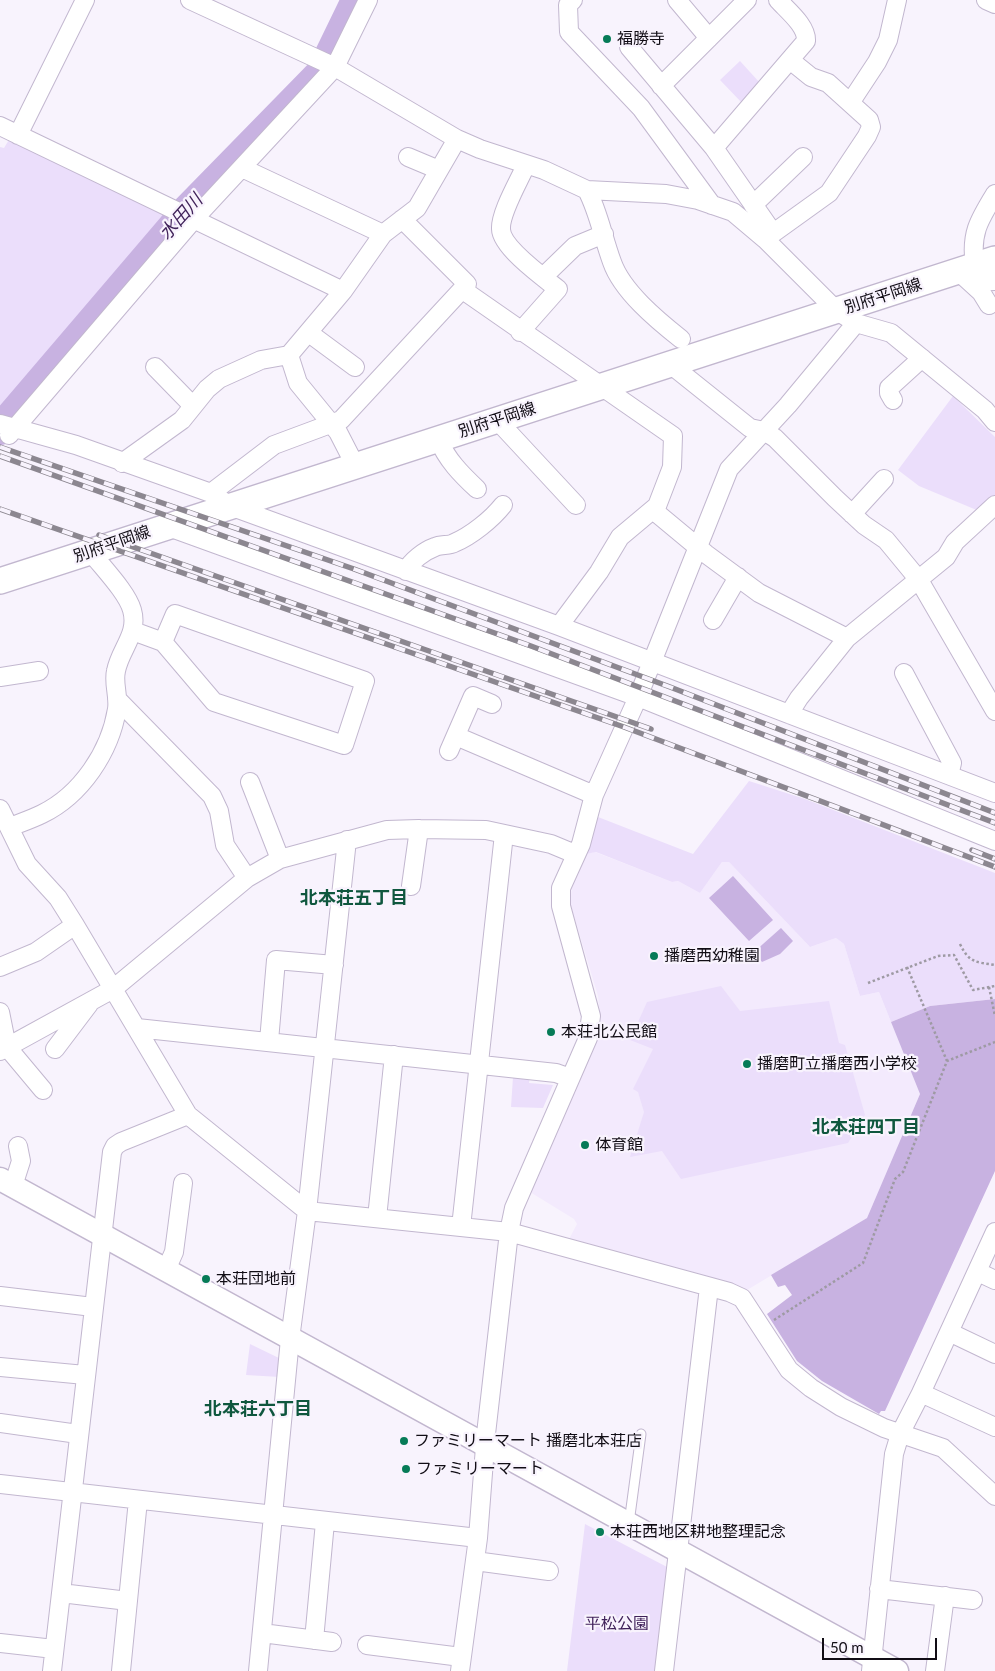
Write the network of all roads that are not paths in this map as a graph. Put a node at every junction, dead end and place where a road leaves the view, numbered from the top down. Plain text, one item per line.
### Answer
1 (84, 0) edge
2 (190, 0) edge
3 (368, 0) edge
4 (573, 0) edge
5 (677, 0) edge
6 (747, 0) edge
7 (778, 0) edge
8 (897, 0) edge
9 (986, 0) edge
10 (995, 4) edge
11 (710, 38) junction
12 (629, 47) dead end
13 (790, 60) junction
14 (335, 67) junction
15 (661, 86) junction
16 (850, 104) junction
17 (0, 126) edge
18 (18, 135) junction
19 (457, 139) junction
20 (714, 148) junction
21 (408, 157) dead end
22 (803, 157) dead end
23 (526, 165) junction
24 (242, 168) junction
25 (439, 170) junction
26 (587, 190) junction
27 (995, 194) edge
28 (712, 205) junction
29 (753, 205) junction
30 (990, 213) edge
31 (195, 218) junction
32 (402, 219) junction
33 (383, 234) junction
34 (604, 234) junction
35 (769, 236) junction
36 (974, 270) edge
37 (543, 277) junction
38 (995, 281) edge
39 (463, 290) junction
40 (342, 291) junction
41 (989, 305) dead end
42 (847, 317) junction
43 (520, 332) junction
44 (309, 333) junction
45 (681, 339) dead end
46 (289, 356) junction
47 (922, 358) junction
48 (670, 364) junction
49 (155, 367) dead end
50 (355, 368) dead end
51 (600, 387) junction
52 (893, 400) dead end
53 (193, 406) junction
54 (497, 420) junction
55 (995, 422) edge
56 (331, 423) junction
57 (9, 429) edge
58 (764, 431) junction
59 (439, 440) junction
60 (122, 463) junction
61 (356, 467) junction
62 (884, 479) dead end
63 (477, 489) dead end
64 (221, 500) junction
65 (576, 505) dead end
66 (995, 505) edge
67 (653, 510) junction
68 (852, 514) junction
69 (499, 515) dead end
70 (166, 526) junction
71 (698, 547) junction
72 (90, 552) junction
73 (406, 571) junction
74 (738, 577) junction
75 (919, 580) junction
76 (0, 581) edge
77 (713, 620) dead end
78 (560, 626) junction
79 (133, 631) junction
80 (847, 638) junction
81 (163, 642) junction
82 (652, 661) junction
83 (38, 671) dead end
84 (904, 673) dead end
85 (0, 677) edge
86 (638, 697) junction
87 (117, 700) junction
88 (492, 704) dead end
89 (995, 711) edge
90 (789, 714) junction
91 (949, 775) junction
92 (250, 782) dead end
93 (995, 792) edge
94 (594, 795) junction
95 (3, 815) edge
96 (419, 829) junction
97 (504, 834) junction
98 (347, 840) junction
99 (995, 841) edge
100 (575, 854) junction
101 (280, 859) junction
102 (247, 878) junction
103 (411, 886) dead end
104 (75, 925) junction
105 (334, 964) junction
106 (0, 967) edge
107 (113, 989) junction
108 (90, 1002) junction
109 (0, 1012) edge
110 (137, 1028) junction
111 (269, 1041) junction
112 (326, 1047) junction
113 (4, 1049) edge
114 (55, 1050) dead end
115 (394, 1055) junction
116 (479, 1064) junction
117 (570, 1078) junction
118 (43, 1090) dead end
119 (188, 1115) junction
120 (18, 1146) dead end
121 (6, 1183) edge
122 (183, 1183) dead end
123 (307, 1210) junction
124 (377, 1218) junction
125 (461, 1226) junction
126 (509, 1232) junction
127 (995, 1232) edge
128 (102, 1234) junction
129 (166, 1270) junction
130 (978, 1272) junction
131 (995, 1280) edge
132 (709, 1287) junction
133 (0, 1296) edge
134 (93, 1306) junction
135 (949, 1332) junction
136 (290, 1339) junction
137 (995, 1354) edge
138 (0, 1367) edge
139 (85, 1375) junction
140 (922, 1393) junction
141 (0, 1423) edge
142 (995, 1427) edge
143 (78, 1434) junction
144 (641, 1434) dead end
145 (900, 1434) junction
146 (486, 1446) junction
147 (0, 1484) edge
148 (72, 1492) junction
149 (995, 1496) edge
150 (138, 1500) junction
151 (273, 1517) junction
152 (325, 1522) junction
153 (629, 1524) junction
154 (478, 1538) junction
155 (678, 1550) junction
156 (475, 1561) junction
157 (549, 1571) dead end
158 (879, 1589) junction
159 (61, 1593) junction
160 (945, 1596) junction
161 (973, 1600) dead end
162 (128, 1602) junction
163 (262, 1633) junction
164 (314, 1640) junction
165 (332, 1642) dead end
166 (0, 1643) edge
167 (367, 1645) dead end
168 (54, 1649) junction
169 (461, 1664) edge
170 (872, 1665) edge
171 (52, 1671) edge
172 (120, 1671) edge
173 (258, 1671) edge
174 (664, 1671) edge
175 (897, 1671) edge
176 (935, 1671) edge

1 - 18 street
2 - 14 street
3 - 14 street
4 - 28 street
5 - 11 street
6 - 11 street
7 - 13 street
8 - 16 street
9 - 10 street
11 - 15 street
12 - 15 street
13 - 16 street
13 - 20 street
14 - 19 street
14 - 24 street
15 - 20 street
16 - 35 street
17 - 18 street
18 - 31 street
19 - 23 street
19 - 25 street
20 - 29 street
21 - 25 street
22 - 29 street
23 - 26 street
23 - 37 street
24 - 31 street
24 - 33 street
25 - 32 street
26 - 28 street
26 - 34 street
27 - 30 street
28 - 35 street
29 - 35 street
30 - 36 street
31 - 40 street
31 - 57 street
32 - 33 street
32 - 39 street
33 - 40 street
34 - 37 street
34 - 45 street
35 - 42 street
36 - 38 street
36 - 41 street
36 - 42 main road, 別府平岡線
37 - 43 street
39 - 43 street
39 - 56 street
40 - 44 street
42 - 47 street
42 - 48 main road, 別府平岡線
42 - 58 street
43 - 51 street
44 - 46 street
44 - 50 street
46 - 53 street
46 - 56 street
47 - 52 street
47 - 55 street
48 - 51 main road, 別府平岡線
48 - 58 street
49 - 53 street
51 - 54 main road, 別府平岡線
51 - 67 street
53 - 60 street
54 - 59 main road, 別府平岡線
54 - 65 street
56 - 61 street
56 - 64 street
57 - 60 street
58 - 68 street
58 - 71 street
59 - 61 main road, 別府平岡線
59 - 63 street
60 - 64 street
61 - 64 main road, 別府平岡線
62 - 68 street
64 - 70 main road, 別府平岡線
64 - 73 street
66 - 75 street
67 - 71 street
67 - 78 street
68 - 75 street
69 - 73 street
70 - 72 main road, 別府平岡線
70 - 86 street
71 - 74 street
71 - 82 street
72 - 76 main road, 別府平岡線
72 - 79 street
73 - 78 street
74 - 77 street
74 - 80 street
75 - 80 street
75 - 89 street
78 - 82 street
79 - 81 street
79 - 87 street
80 - 90 street
81 - 81 street
82 - 86 street
82 - 90 street
83 - 85 street
84 - 91 street
86 - 94 street
86 - 99 street
87 - 95 street
87 - 102 street
88 - 94 street
90 - 91 street
91 - 93 street
92 - 101 street
94 - 100 street
95 - 104 street
96 - 97 street
96 - 98 street
96 - 103 street
97 - 100 street
97 - 116 street
98 - 101 street
98 - 105 street
100 - 117 street
101 - 102 street
102 - 107 street
104 - 106 street
104 - 107 street
105 - 111 street
105 - 112 street
107 - 108 street
107 - 110 street
108 - 113 street
108 - 114 street
109 - 113 street
110 - 111 street
110 - 119 street
111 - 112 street
112 - 115 street
112 - 123 street
113 - 118 street
115 - 116 street
115 - 124 street
116 - 117 street
116 - 125 street
117 - 126 street
119 - 123 street
119 - 128 street
120 - 121 street
121 - 128 street
122 - 129 street
123 - 124 street
123 - 136 street
124 - 125 street
125 - 126 street
126 - 132 street
126 - 146 street
127 - 130 street
128 - 129 street
128 - 134 street
129 - 136 street
130 - 131 street
130 - 135 street
132 - 145 street
132 - 155 street
133 - 134 street
134 - 139 street
135 - 137 street
135 - 140 street
136 - 146 street
136 - 151 street
138 - 139 street
139 - 143 street
140 - 142 street
140 - 145 street
141 - 143 street
143 - 148 street
144 - 153 lane
145 - 149 street
145 - 158 street
146 - 153 street
146 - 154 street
147 - 148 street
148 - 150 street
148 - 159 street
150 - 151 street
150 - 162 street
151 - 152 street
151 - 163 street
152 - 154 street
152 - 164 street
153 - 155 street
154 - 156 street
155 - 170 street
155 - 174 street
156 - 157 street
156 - 169 street
158 - 160 street
158 - 170 street
159 - 162 street
159 - 168 street
160 - 161 street
160 - 176 street
162 - 172 street
163 - 164 street
163 - 173 street
164 - 165 street
166 - 168 street
167 - 169 street
168 - 171 street
170 - 175 street

